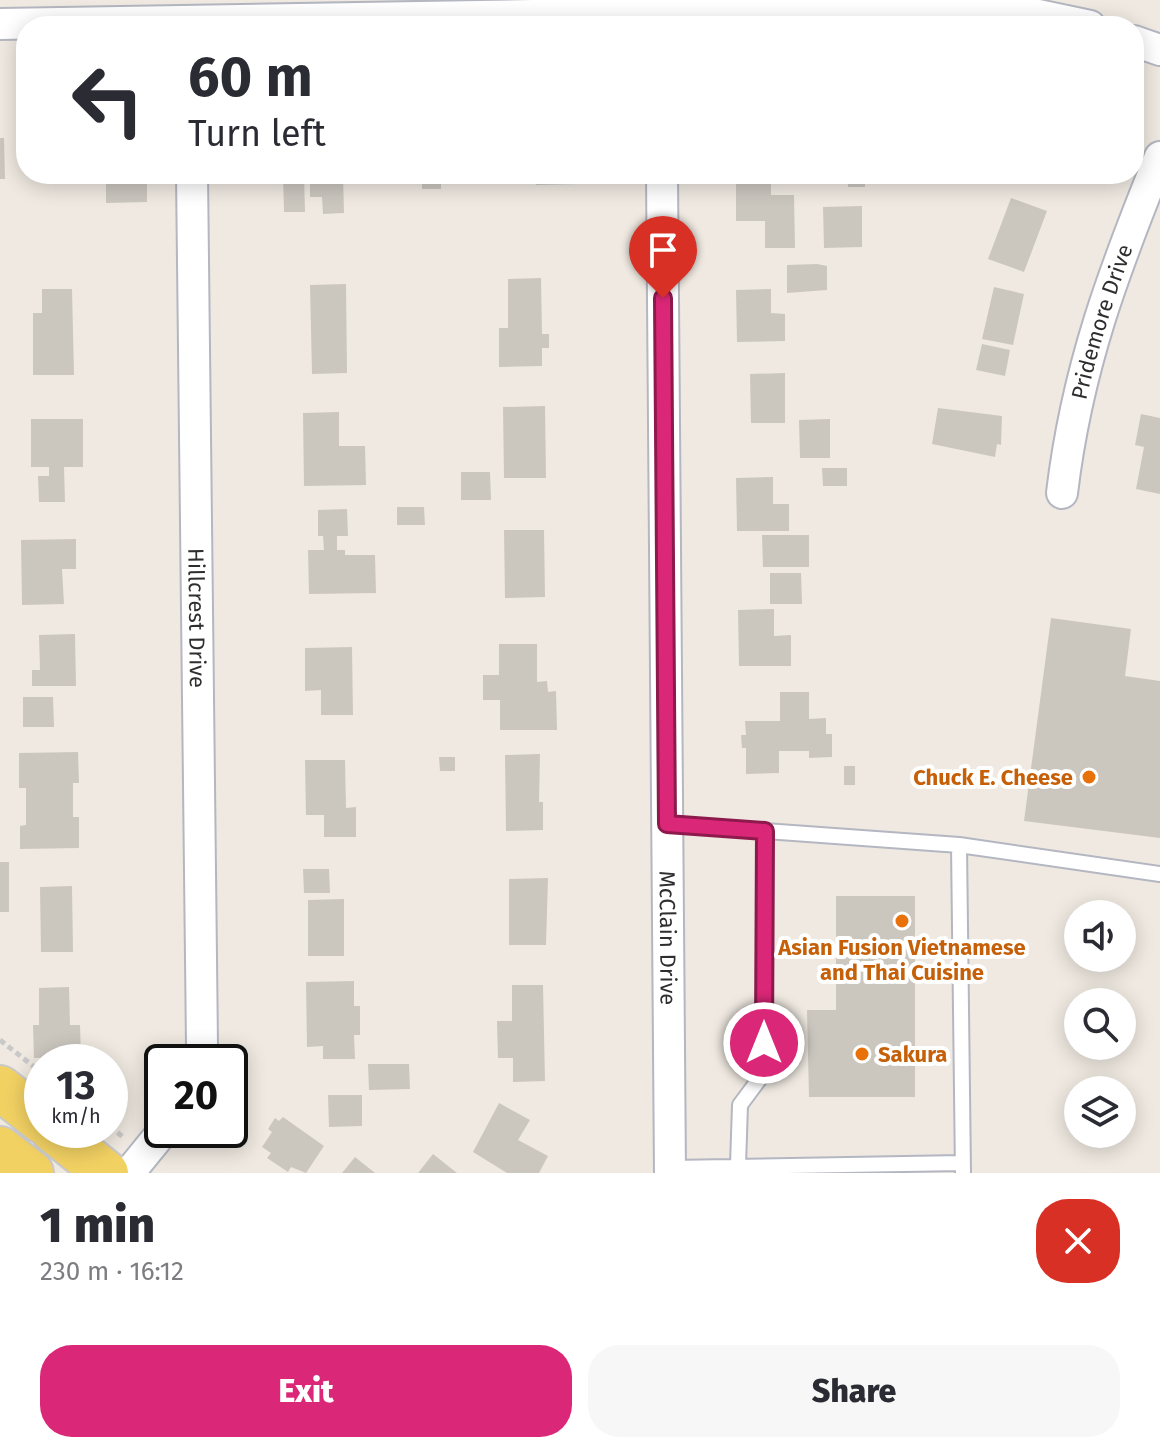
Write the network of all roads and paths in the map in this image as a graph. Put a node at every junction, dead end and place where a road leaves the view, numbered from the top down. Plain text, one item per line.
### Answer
1 (661, 12) edge
2 (504, 16) edge
3 (1043, 16) edge
4 (1160, 157) edge
5 (192, 184) edge
6 (662, 184) edge
7 (1062, 493) dead end
8 (667, 824) junction
9 (765, 831) junction
10 (959, 845) junction
11 (1160, 874) edge
12 (0, 1040) edge
13 (202, 1044) edge
14 (24, 1059) edge
15 (0, 1088) edge
16 (24, 1107) edge
17 (75, 1148) edge
18 (149, 1148) edge
19 (0, 1149) edge
20 (962, 1168) edge
21 (744, 1169) edge
22 (670, 1170) edge
23 (31, 1173) edge
24 (106, 1173) edge
25 (129, 1173) edge

1 - 2 street
1 - 3 street
4 - 7 street, Pridemore Drive
5 - 13 street, Hillcrest Drive
6 - 8 street, McClain Drive
8 - 9 lane
8 - 22 street, McClain Drive
9 - 10 lane
9 - 21 lane
10 - 11 lane
10 - 20 lane
12 - 14 path
15 - 16 main road
17 - 24 main road
18 - 25 street
19 - 23 main road
20 - 21 lane
21 - 22 lane

